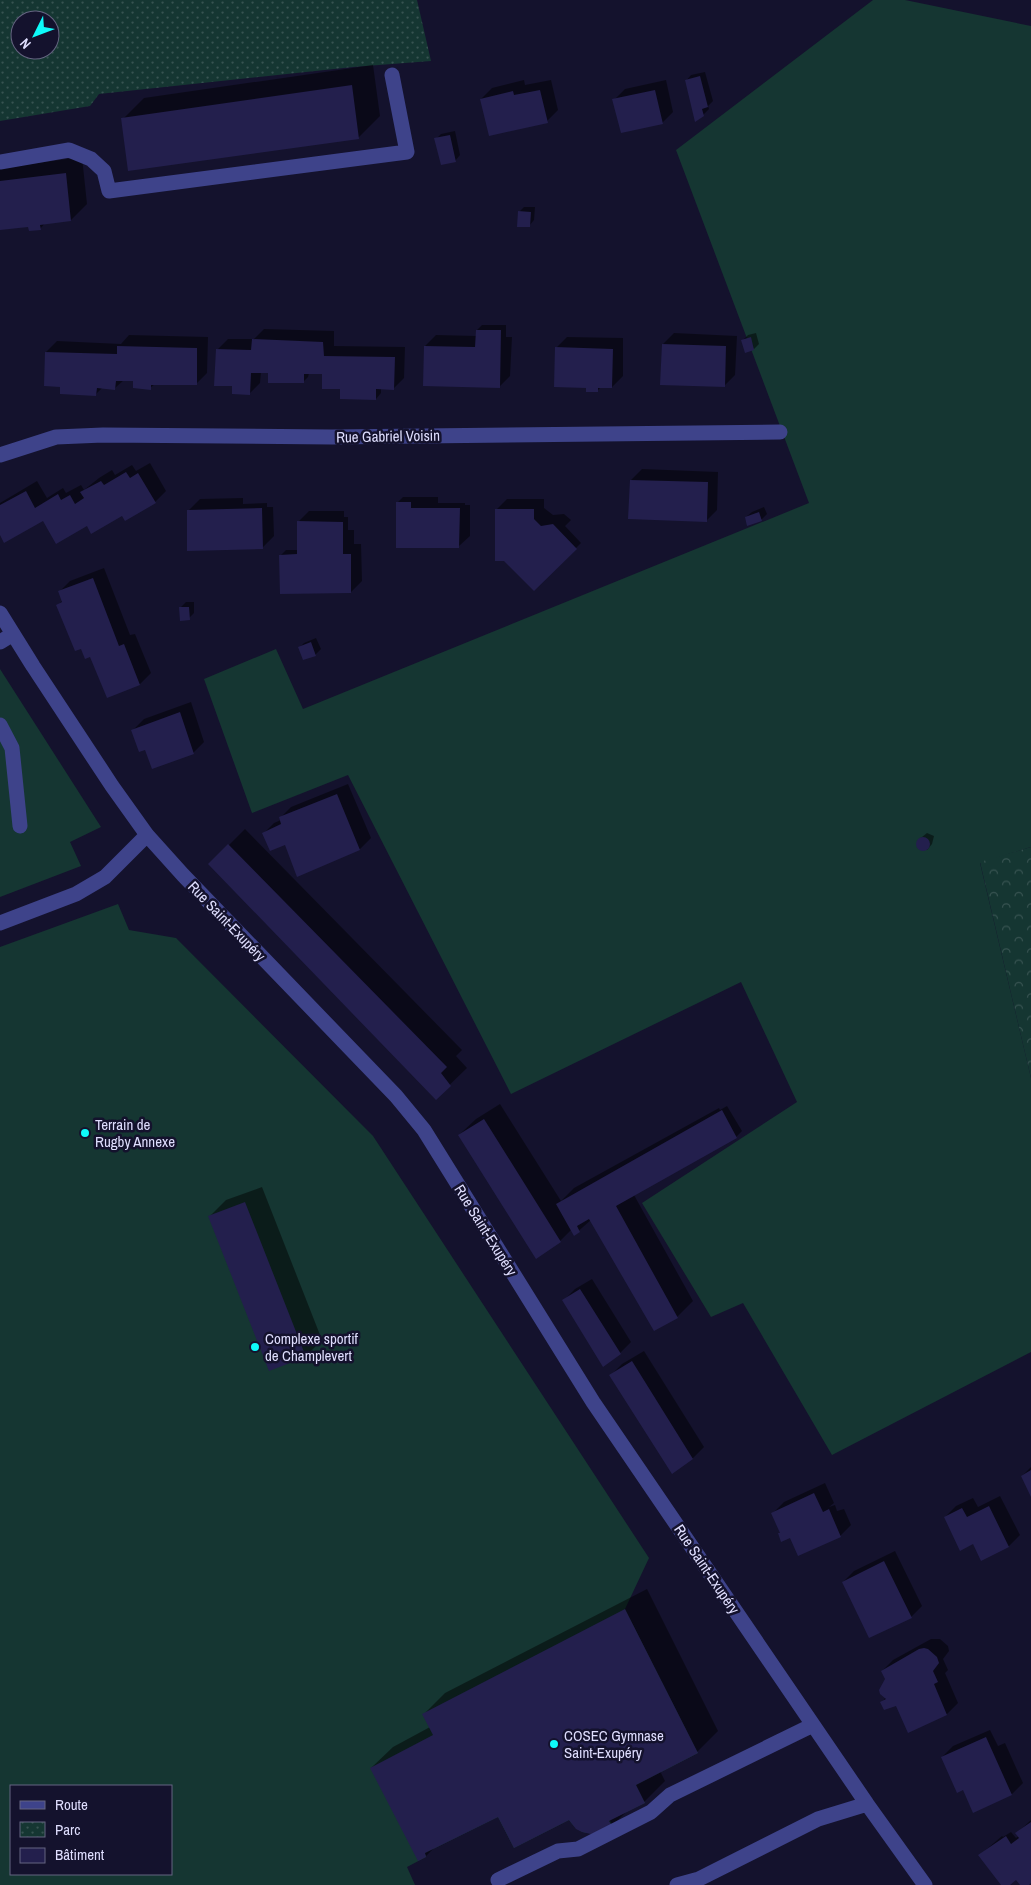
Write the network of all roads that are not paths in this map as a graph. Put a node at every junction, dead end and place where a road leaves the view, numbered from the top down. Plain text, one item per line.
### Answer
1 (392, 75) dead end
2 (0, 162) edge
3 (780, 432) dead end
4 (0, 455) edge
5 (0, 613) edge
6 (6, 638) edge
7 (0, 725) edge
8 (20, 826) dead end
9 (147, 836) junction
10 (0, 923) edge
11 (813, 1725) junction
12 (867, 1804) junction
13 (498, 1880) dead end
14 (696, 1882) edge
15 (677, 1885) edge
16 (925, 1885) edge

1 - 2 street
3 - 4 street, Rue Gabriel Voisin
5 - 6 street, Rue Saint-Exupéry
6 - 9 street, Rue Saint-Exupéry
7 - 8 street
9 - 10 street
9 - 11 street, Rue Saint-Exupéry
11 - 12 street, Rue Saint-Exupéry
11 - 13 street
12 - 14 street
12 - 16 street, Rue Saint-Exupéry
14 - 15 street

